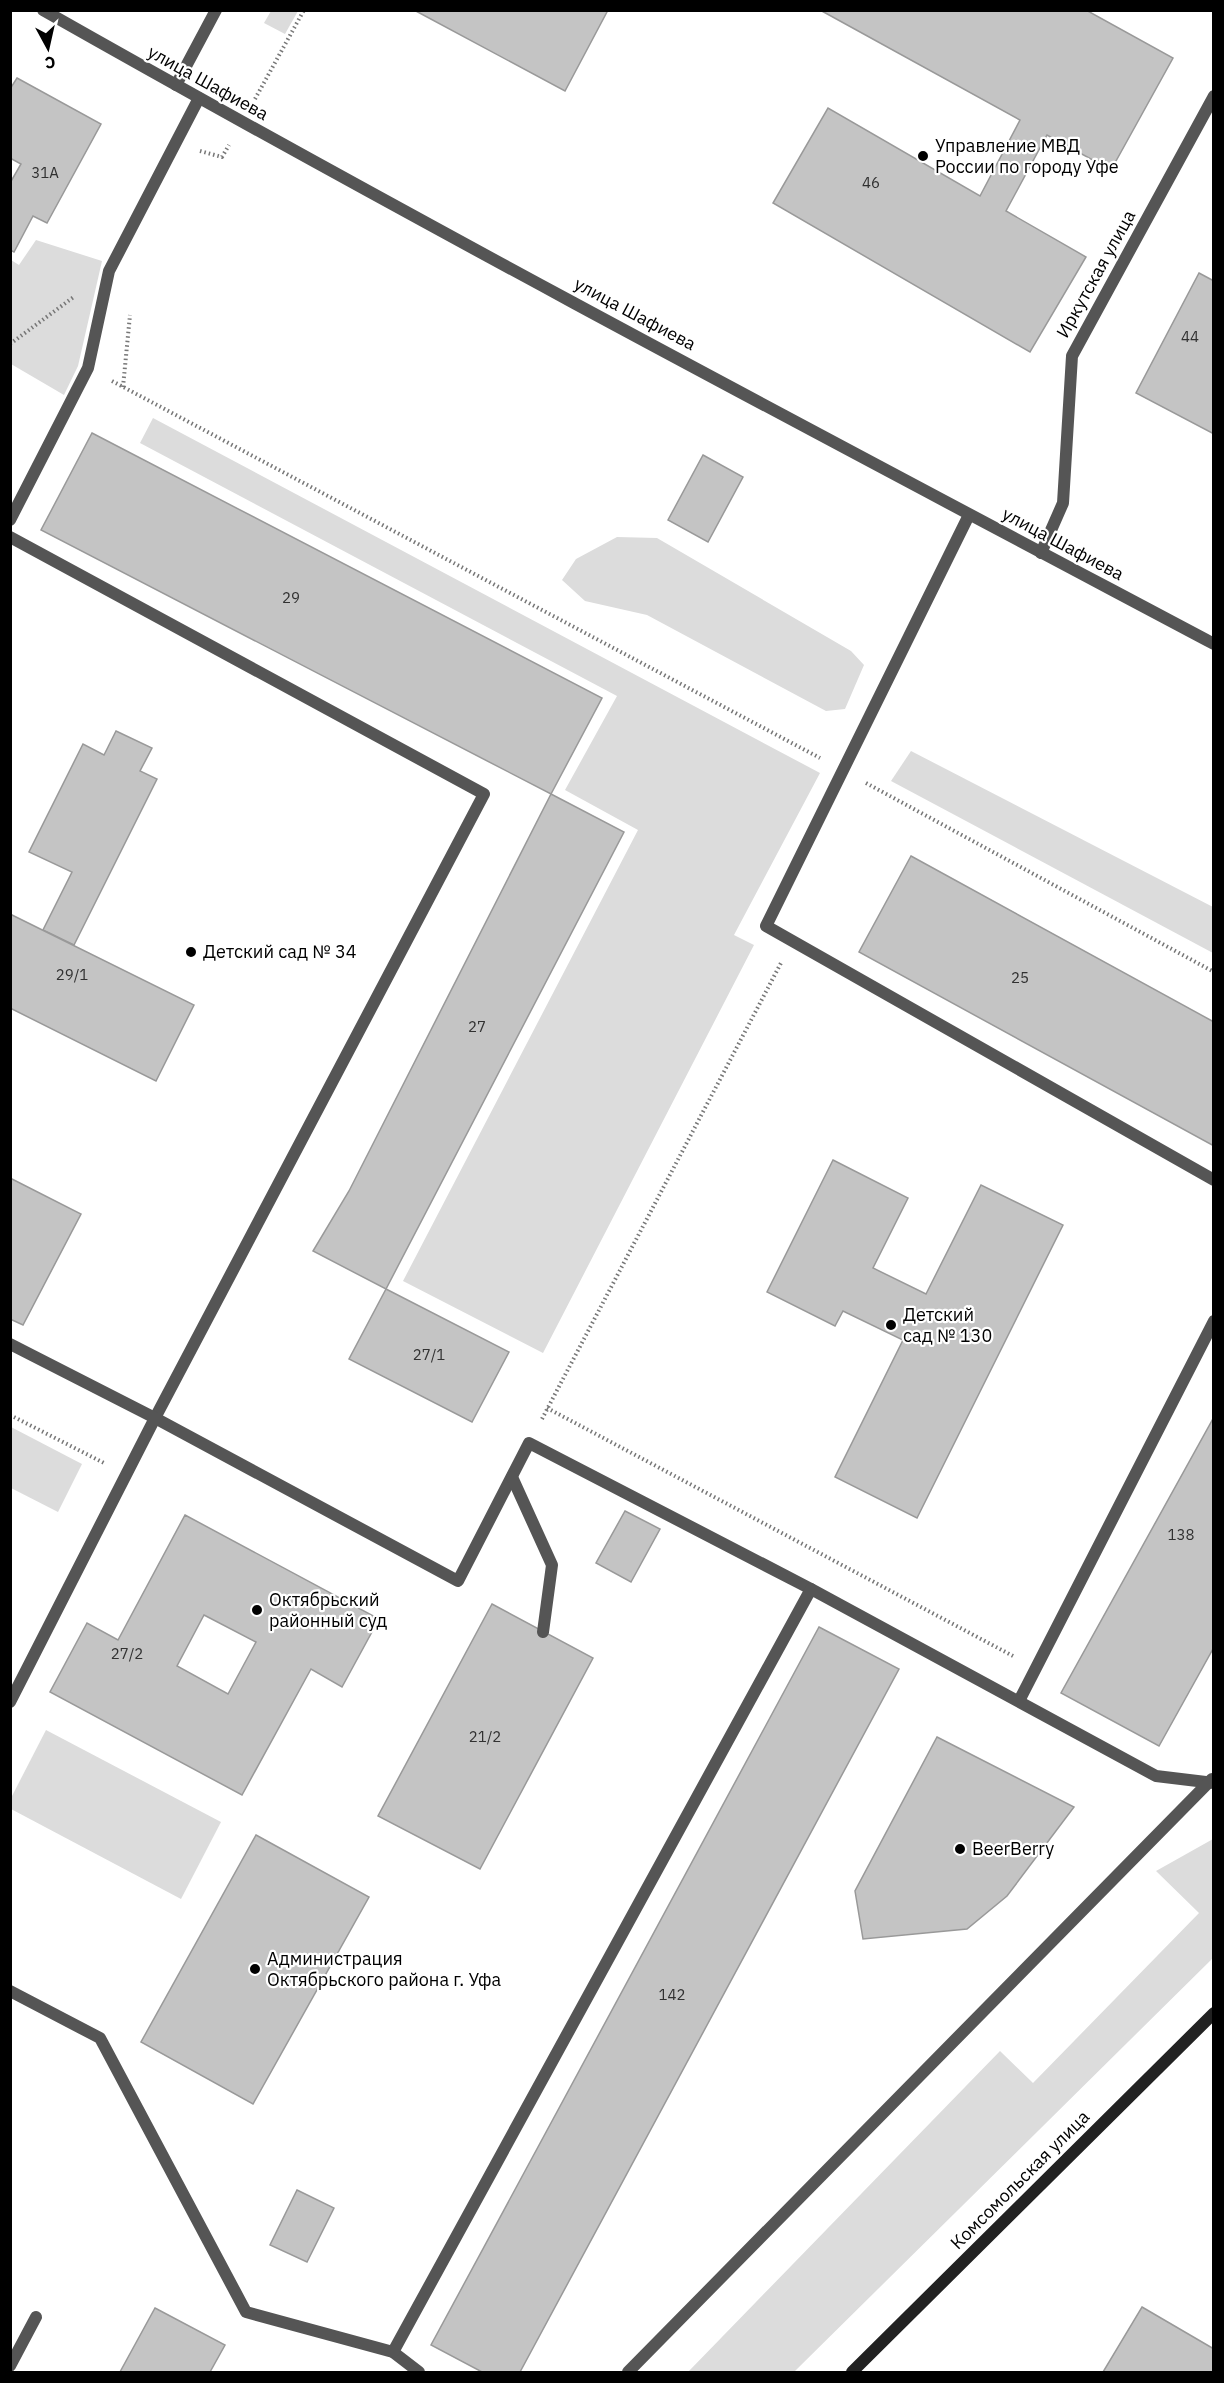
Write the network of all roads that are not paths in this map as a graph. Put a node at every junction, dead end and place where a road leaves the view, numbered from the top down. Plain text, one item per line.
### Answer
1 (43, 10) edge
2 (216, 10) edge
3 (176, 86) junction
4 (1214, 96) edge
5 (199, 98) junction
6 (969, 515) junction
7 (10, 520) edge
8 (10, 537) edge
9 (1041, 553) junction
10 (1214, 644) edge
11 (1214, 1180) edge
12 (1214, 1321) edge
13 (10, 1344) edge
14 (155, 1418) junction
15 (512, 1477) junction
16 (811, 1589) junction
17 (543, 1632) dead end
18 (1019, 1701) junction
19 (10, 1702) edge
20 (1212, 1781) edge
21 (10, 1991) edge
22 (1214, 2013) edge
23 (36, 2317) dead end
24 (393, 2352) junction
25 (10, 2366) edge
26 (418, 2373) edge
27 (628, 2373) edge
28 (852, 2373) edge

1 - 3 street, улица Шафиева
2 - 3 street
3 - 5 street, улица Шафиева
4 - 9 street, Иркутская улица
5 - 6 street, улица Шафиева
5 - 7 street
6 - 9 street, улица Шафиева
6 - 11 street
8 - 14 street
9 - 10 street, улица Шафиева
12 - 18 street
13 - 14 street
14 - 15 street
14 - 19 street
15 - 16 street
15 - 17 street
16 - 18 street
16 - 24 street
18 - 20 street
20 - 27 street
21 - 24 street
22 - 28 main road, Комсомольская улица
23 - 25 street
24 - 26 street

